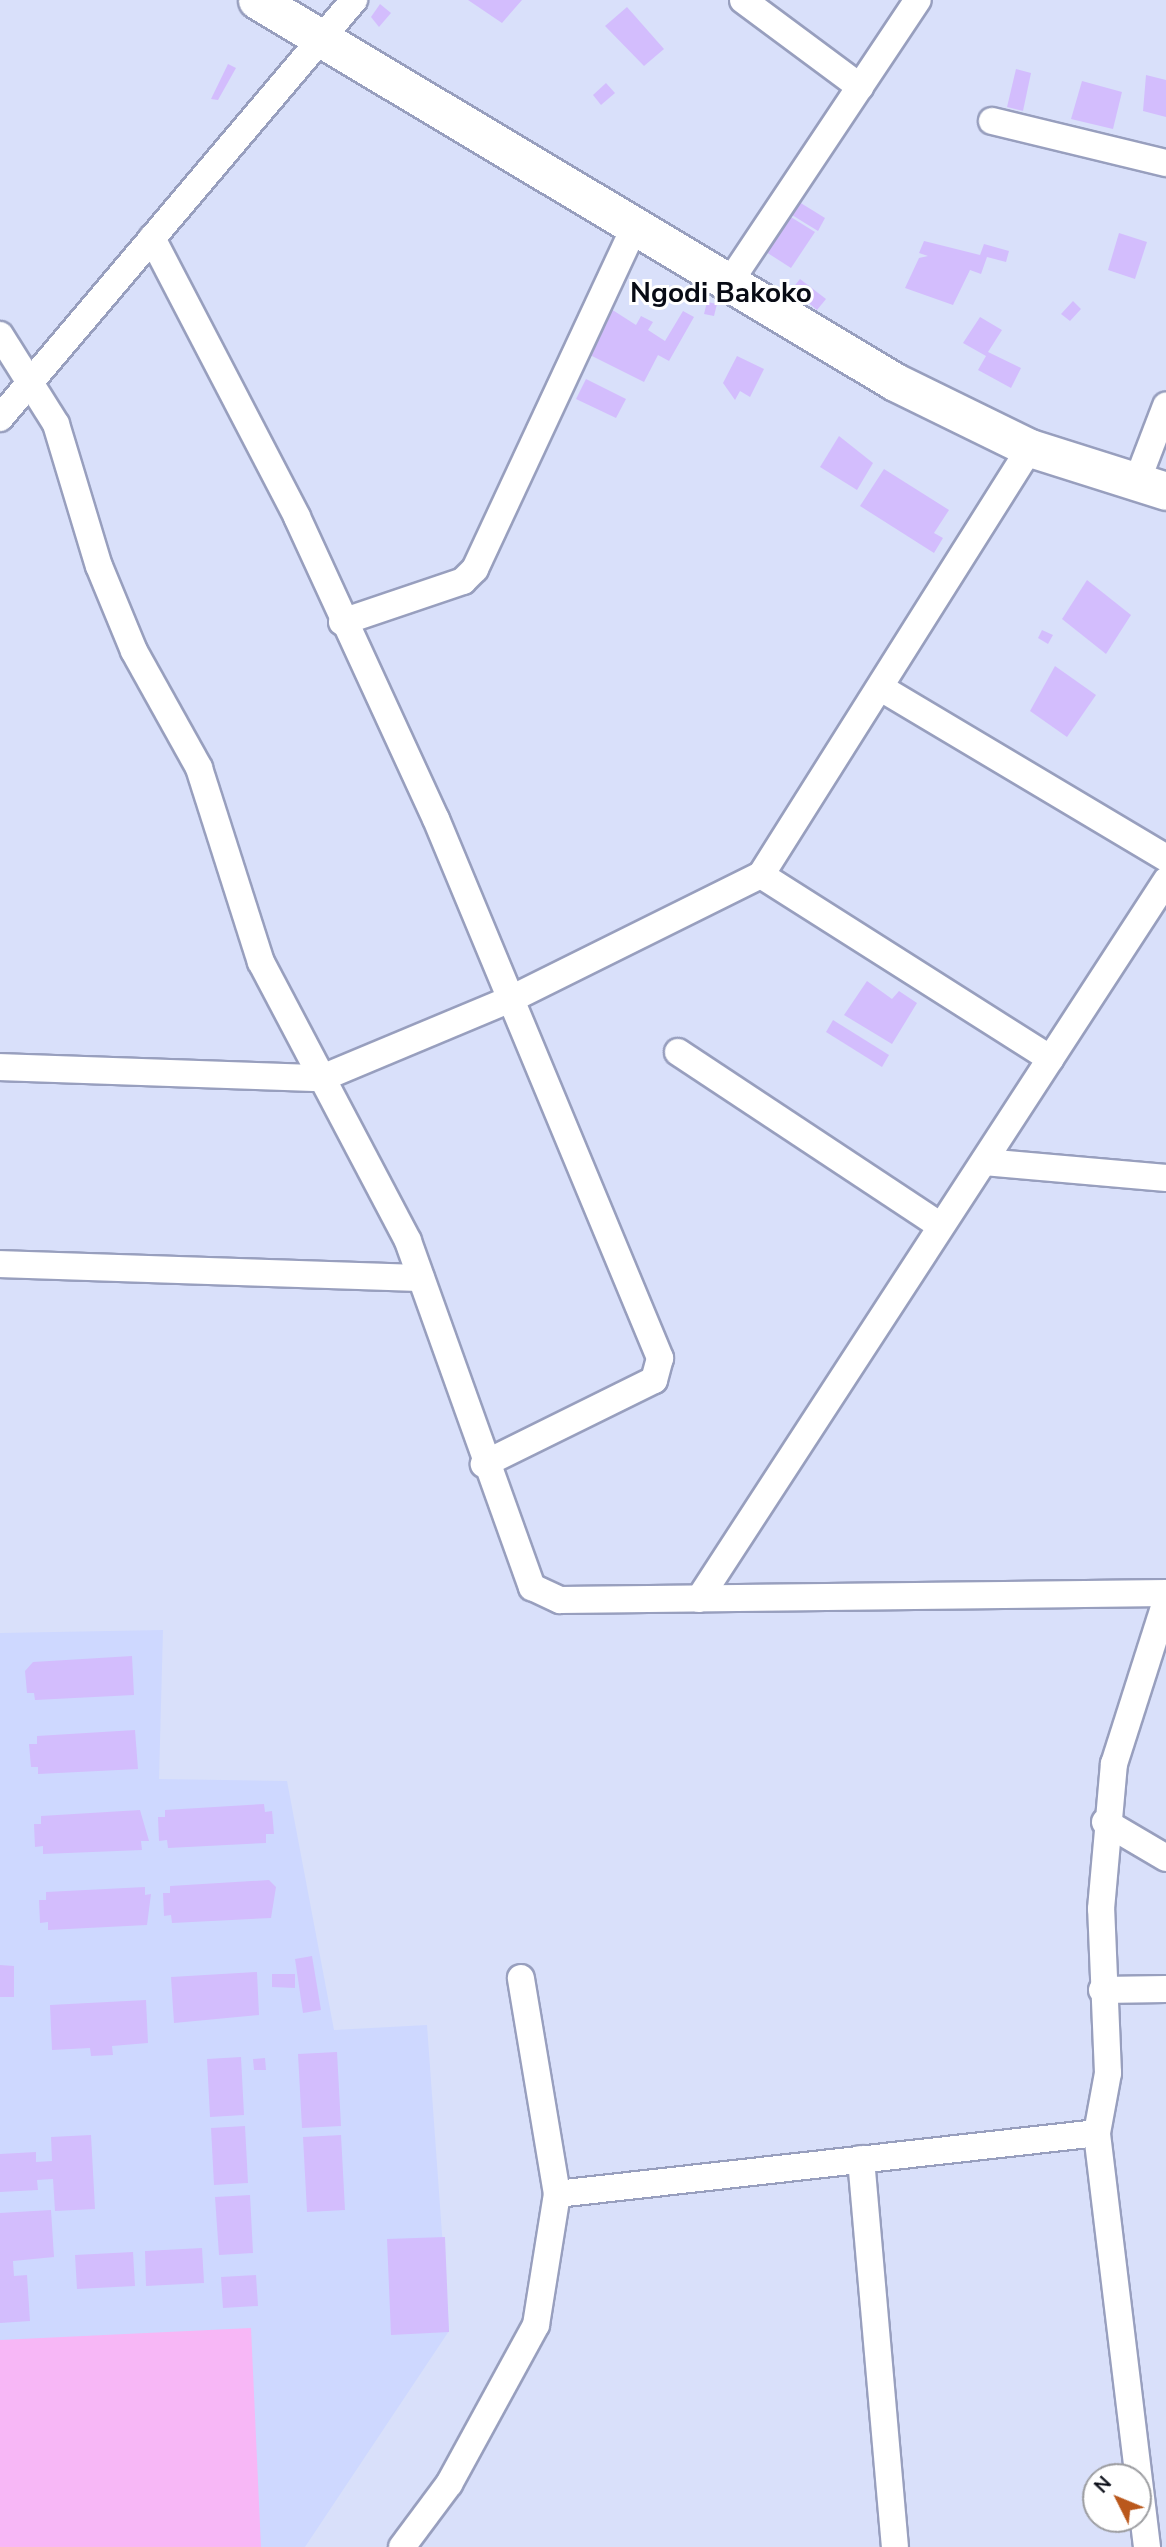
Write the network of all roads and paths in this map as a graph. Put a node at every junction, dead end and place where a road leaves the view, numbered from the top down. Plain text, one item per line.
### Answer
1 (257, 0) edge
2 (354, 0) edge
3 (743, 0) edge
4 (918, 0) edge
5 (323, 37) junction
6 (860, 87) junction
7 (992, 121) dead end
8 (1166, 163) edge
9 (635, 226) junction
10 (152, 238) junction
11 (729, 283) junction
12 (0, 335) edge
13 (33, 379) junction
14 (1166, 406) edge
15 (0, 418) edge
16 (1030, 448) junction
17 (1151, 487) edge
18 (342, 622) junction
19 (881, 688) junction
20 (1166, 858) edge
21 (761, 875) junction
22 (1166, 881) edge
23 (511, 999) junction
24 (678, 1052) dead end
25 (1051, 1059) junction
26 (0, 1067) edge
27 (322, 1079) junction
28 (984, 1162) junction
29 (1166, 1178) edge
30 (941, 1226) junction
31 (0, 1264) edge
32 (421, 1278) junction
33 (484, 1464) junction
34 (1166, 1593) edge
35 (699, 1599) junction
36 (1166, 1601) edge
37 (1105, 1822) junction
38 (1166, 1858) edge
39 (521, 1978) dead end
40 (1166, 1989) edge
41 (1102, 1990) junction
42 (1097, 2133) junction
43 (861, 2159) junction
44 (557, 2194) junction
45 (402, 2547) edge
46 (895, 2547) edge
47 (1147, 2547) edge

1 - 5 main road
2 - 5 street
3 - 6 street
4 - 6 street
5 - 9 main road
5 - 10 street
6 - 11 street
7 - 8 street
9 - 11 main road
9 - 18 street
10 - 13 street
10 - 18 street
11 - 16 main road
12 - 13 street
13 - 15 street
13 - 27 street
14 - 17 street
16 - 17 main road
16 - 19 street
18 - 23 street
19 - 20 street
19 - 21 street
21 - 23 street
21 - 25 street
22 - 25 street
23 - 27 street
23 - 33 street
24 - 30 street
25 - 28 street
26 - 27 street
27 - 32 street
28 - 29 street
28 - 30 street
30 - 35 street
31 - 32 street
32 - 33 street
33 - 35 street
34 - 35 street
36 - 37 street
37 - 38 street
37 - 41 street
39 - 44 street
40 - 41 street
41 - 42 street
42 - 43 street
42 - 47 street
43 - 44 street
43 - 46 street
44 - 45 street

